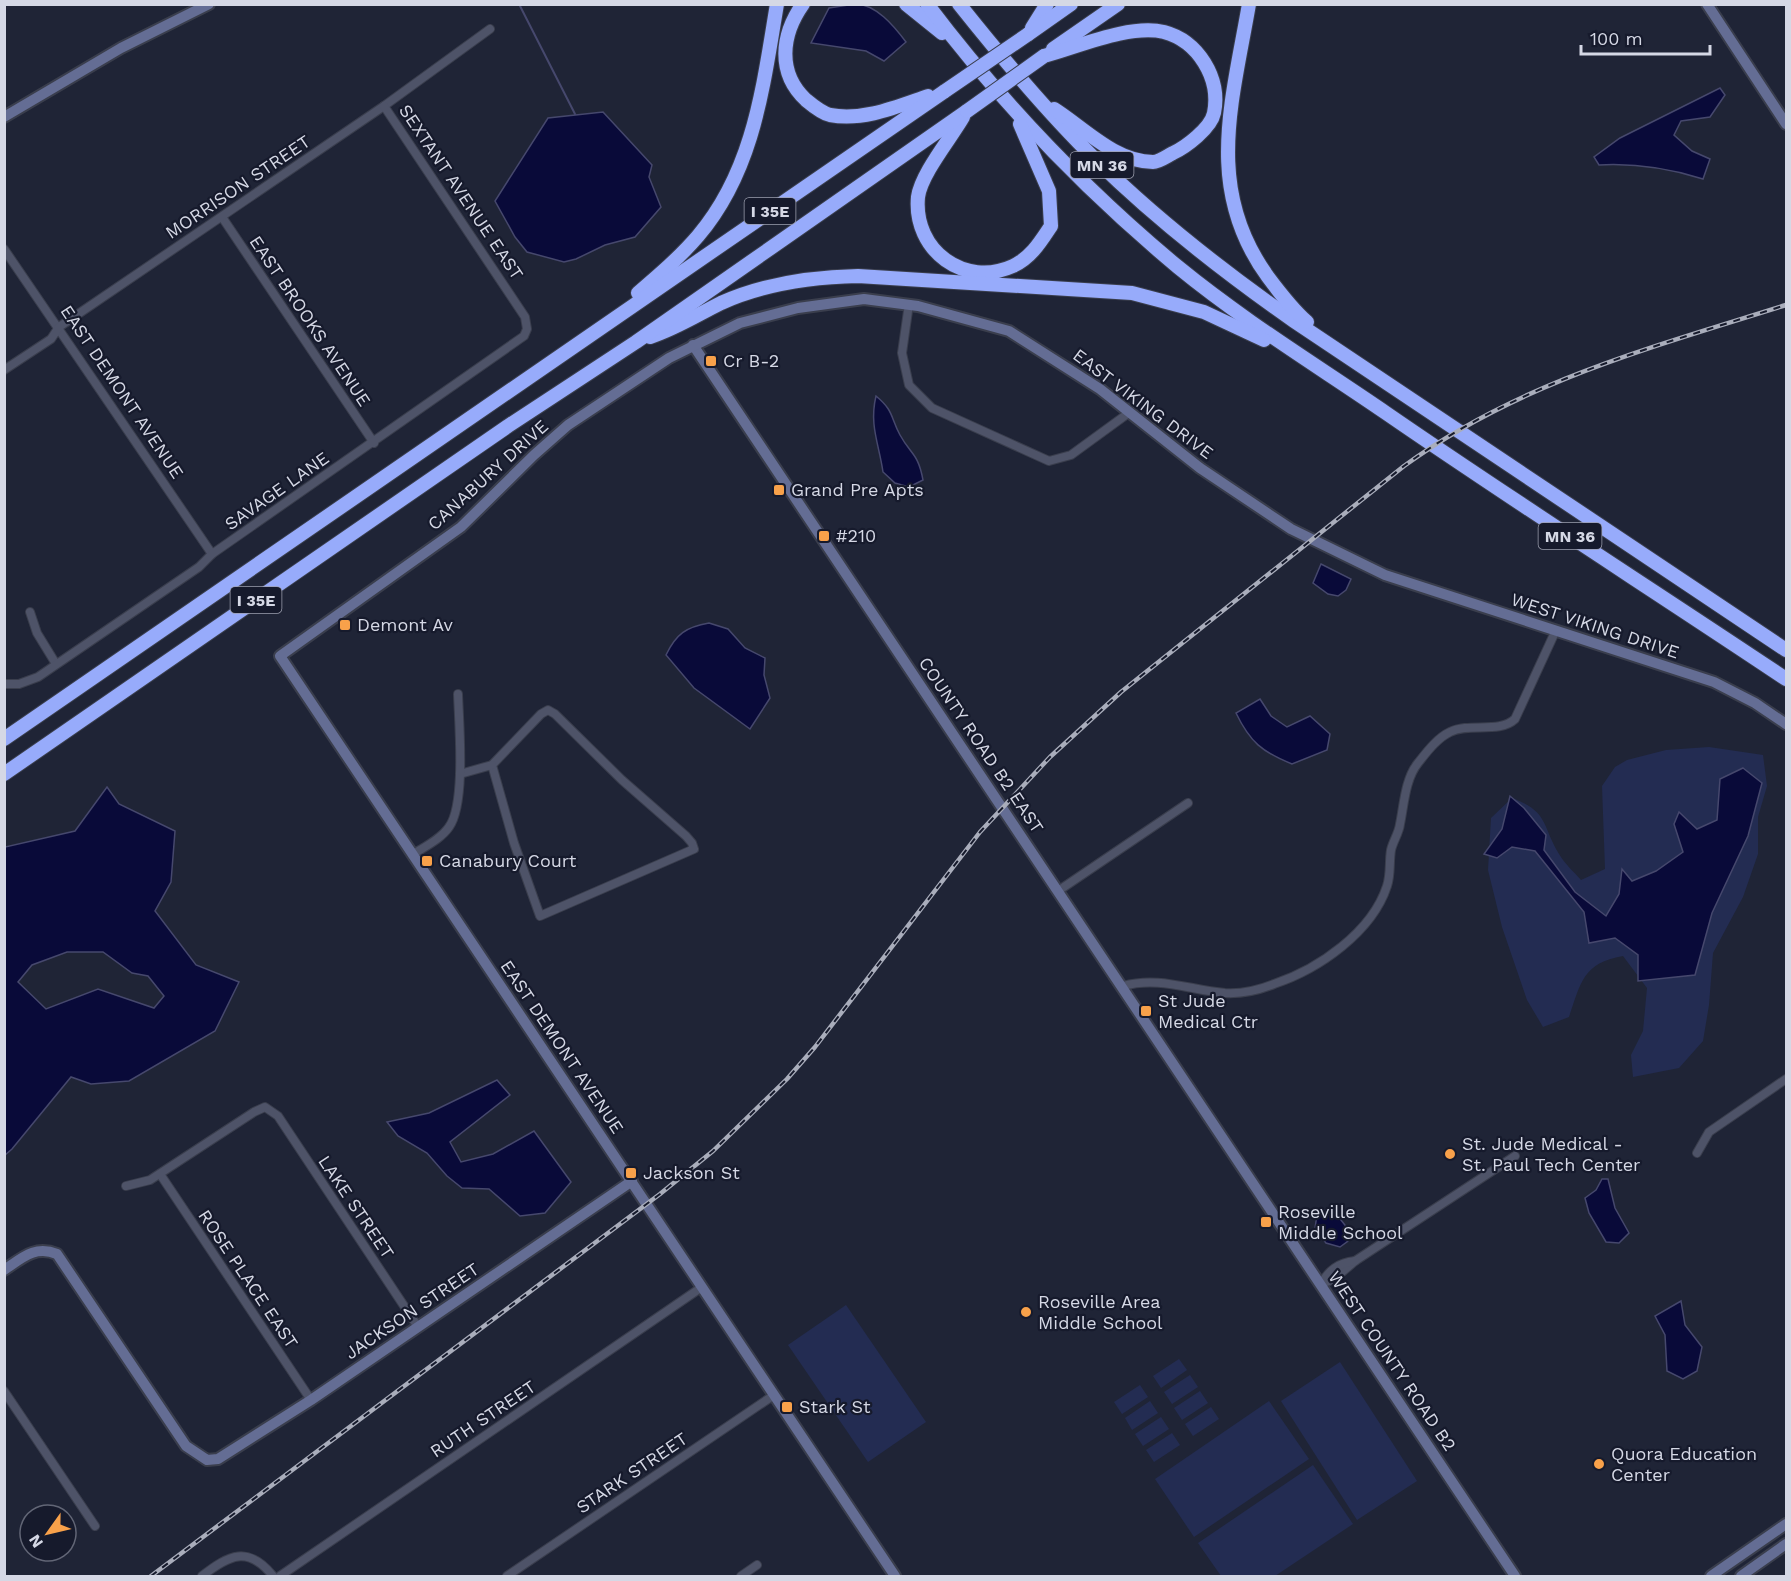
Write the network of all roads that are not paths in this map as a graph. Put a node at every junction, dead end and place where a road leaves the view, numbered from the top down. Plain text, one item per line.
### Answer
1 (208, 4) edge
2 (777, 4) edge
3 (803, 4) edge
4 (906, 4) edge
5 (927, 4) edge
6 (959, 4) edge
7 (969, 4) edge
8 (1047, 4) edge
9 (1071, 4) edge
10 (1118, 4) edge
11 (1249, 4) edge
12 (1707, 4) edge
13 (490, 29) dead end
14 (1029, 33) junction
15 (988, 40) junction
16 (961, 49) junction
17 (1048, 54) junction
18 (945, 91) junction
19 (1038, 99) junction
20 (384, 106) junction
21 (965, 114) junction
22 (1016, 114) junction
23 (4, 117) edge
24 (1786, 124) edge
25 (222, 217) junction
26 (4, 249) edge
27 (512, 296) joint
28 (909, 304) junction
29 (59, 327) junction
30 (596, 332) junction
31 (636, 342) junction
32 (693, 345) junction
33 (1360, 365) junction
34 (4, 370) edge
35 (1354, 392) junction
36 (1130, 412) junction
37 (374, 442) junction
38 (212, 554) junction
39 (1385, 575) joint
40 (30, 612) dead end
41 (1556, 630) junction
42 (1786, 650) edge
43 (280, 656) joint
44 (56, 664) junction
45 (1786, 679) edge
46 (4, 684) edge
47 (458, 694) dead end
48 (1786, 724) edge
49 (4, 739) edge
50 (492, 765) junction
51 (4, 774) edge
52 (460, 774) junction
53 (1188, 803) dead end
54 (412, 855) junction
55 (1058, 891) junction
56 (1123, 986) junction
57 (1786, 1080) edge
58 (1697, 1153) dead end
59 (1515, 1156) dead end
60 (1241, 1164) joint
61 (160, 1174) junction
62 (632, 1181) junction
63 (126, 1186) dead end
64 (4, 1270) edge
65 (1321, 1284) junction
66 (702, 1287) junction
67 (418, 1327) junction
68 (4, 1391) edge
69 (774, 1395) junction
70 (310, 1400) junction
71 (1786, 1524) edge
72 (95, 1526) dead end
73 (1786, 1544) edge
74 (757, 1565) dead end
75 (202, 1576) edge
76 (273, 1576) edge
77 (280, 1576) edge
78 (507, 1576) edge
79 (741, 1576) edge
80 (895, 1576) edge
81 (1515, 1576) edge
82 (1712, 1576) edge
83 (1741, 1576) edge

1 - 23 street
2 - 30 highway
3 - 18 highway
4 - 16 highway
5 - 16 highway, MN 36
6 - 15 highway, MN 36
7 - 15 highway
8 - 14 highway
9 - 14 highway, I 35E
10 - 17 highway, I 35E
11 - 33 highway
12 - 24 street
13 - 20 street, MORRISON STREET
14 - 18 highway, I 35E, bridge
15 - 19 highway, MN 36
16 - 22 highway, MN 36
17 - 19 highway
17 - 21 highway, I 35E, bridge
18 - 30 highway, I 35E
19 - 33 highway, MN 36
20 - 25 street, MORRISON STREET
20 - 27 street, SEXTANT AVENUE EAST
21 - 22 highway
21 - 31 highway, I 35E
22 - 35 highway, MN 36
25 - 29 street, MORRISON STREET
25 - 37 street, EAST BROOKS AVENUE
26 - 29 street, EAST DEMONT AVENUE
27 - 37 street, SAVAGE LANE
28 - 32 street, EAST VIKING DRIVE
28 - 36 street, EAST VIKING DRIVE
28 - 36 street
29 - 34 street, MORRISON STREET
29 - 38 street, EAST DEMONT AVENUE
30 - 49 highway, I 35E
31 - 35 highway
31 - 51 highway, I 35E
32 - 43 street, CANABURY DRIVE
32 - 55 street, COUNTY ROAD B2 EAST
33 - 42 highway, MN 36
35 - 45 highway, MN 36
36 - 39 street, EAST VIKING DRIVE
37 - 38 street, SAVAGE LANE
38 - 44 street, SAVAGE LANE
39 - 41 street, WEST VIKING DRIVE
40 - 44 street
41 - 48 street, WEST VIKING DRIVE
41 - 56 street
43 - 54 street, EAST DEMONT AVENUE
44 - 46 street, SAVAGE LANE
47 - 52 street
50 - 50 street
50 - 52 street
52 - 54 street
53 - 55 street
54 - 62 street, EAST DEMONT AVENUE
55 - 56 street, COUNTY ROAD B2 EAST
56 - 60 street, COUNTY ROAD B2 EAST
57 - 58 street
59 - 65 street
60 - 65 street, WEST COUNTY ROAD B2
61 - 63 street
61 - 67 street, LAKE STREET
61 - 70 street, ROSE PLACE EAST
62 - 66 street, EAST DEMONT AVENUE
62 - 67 street, JACKSON STREET
64 - 70 street, JACKSON STREET
65 - 81 street, WEST COUNTY ROAD B2
66 - 69 street, EAST DEMONT AVENUE
66 - 77 street, RUTH STREET
67 - 70 street, JACKSON STREET
68 - 72 street
69 - 78 street, STARK STREET
69 - 80 street, EAST DEMONT AVENUE
71 - 82 street
73 - 83 street
74 - 79 street
75 - 76 street

